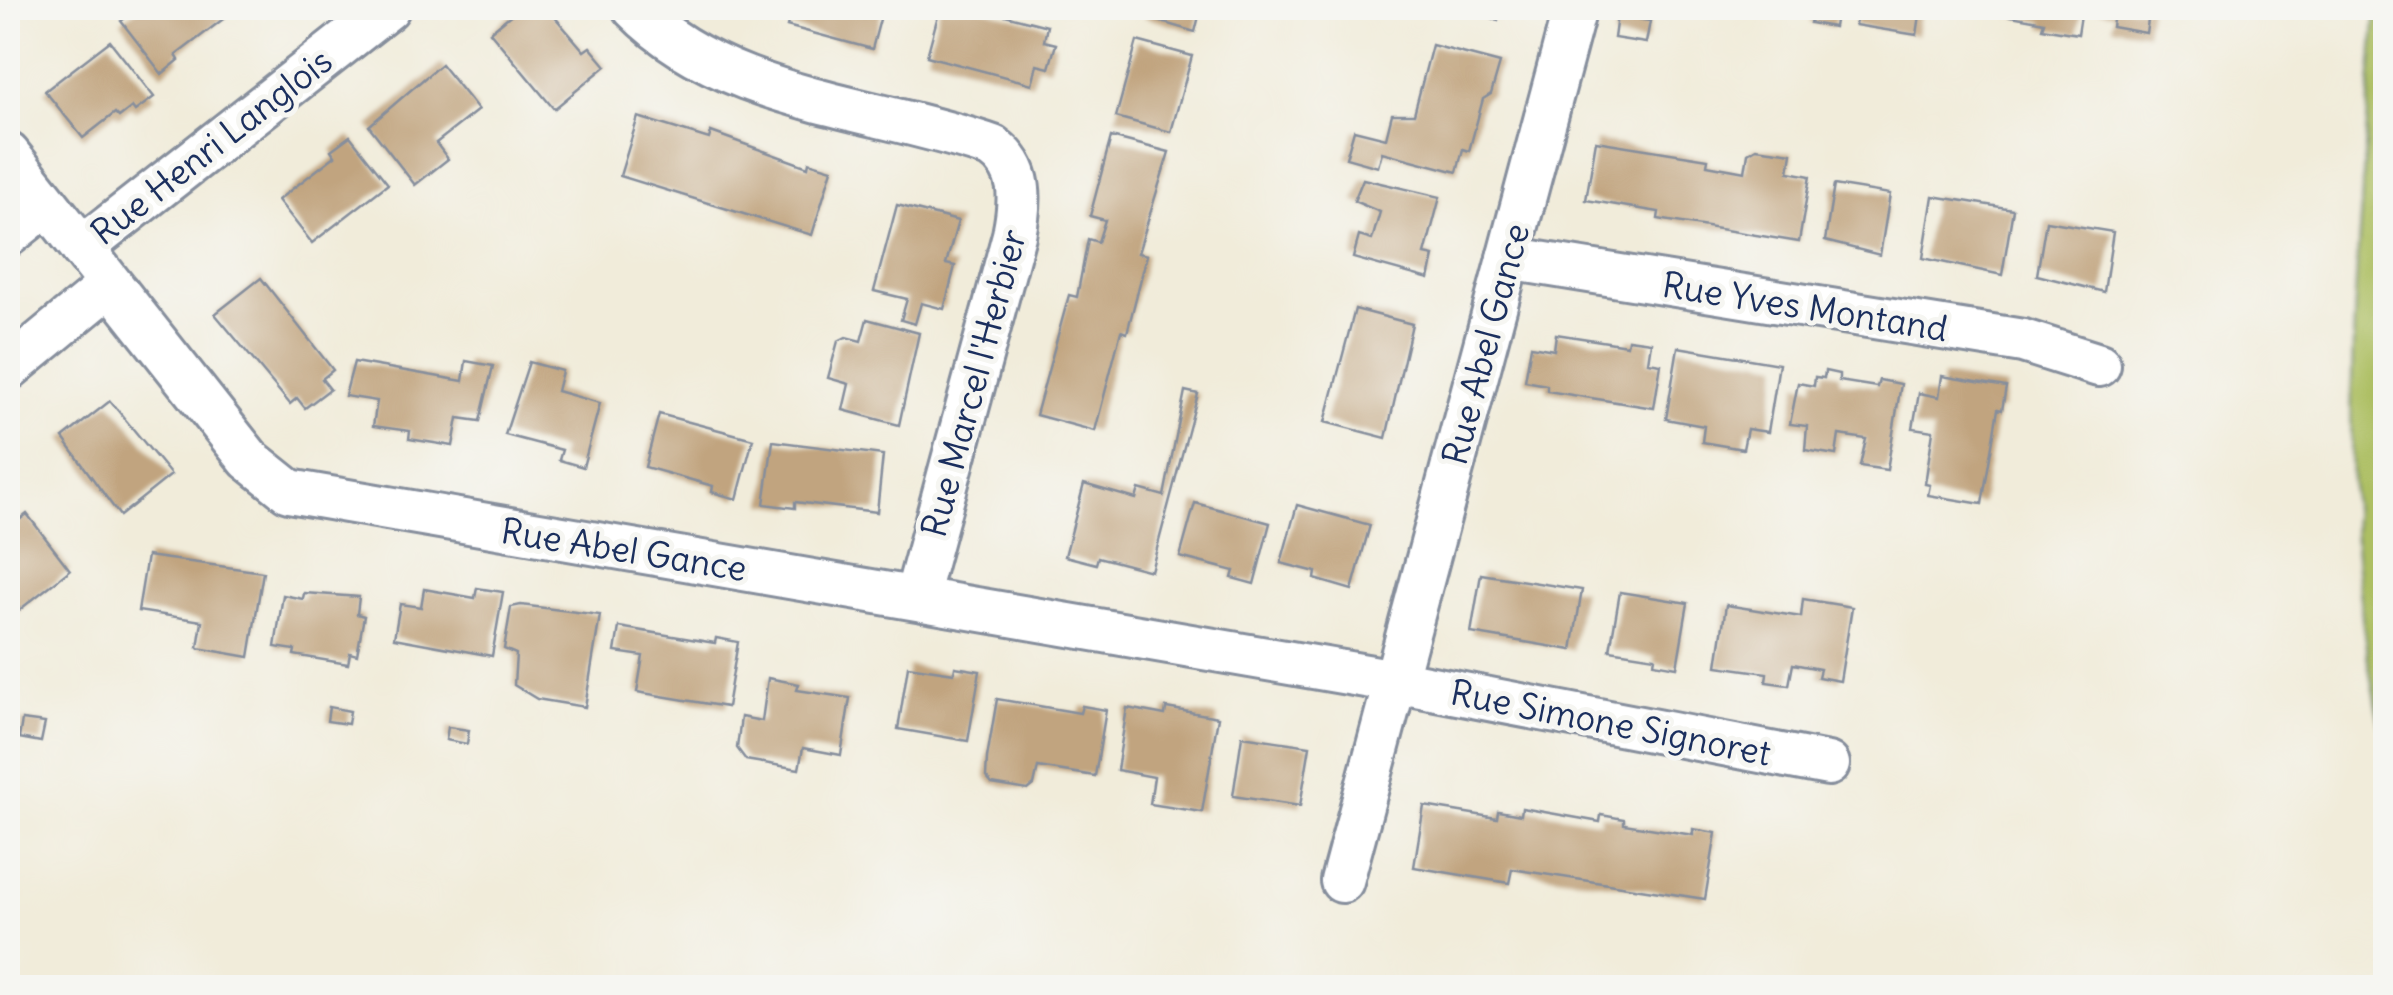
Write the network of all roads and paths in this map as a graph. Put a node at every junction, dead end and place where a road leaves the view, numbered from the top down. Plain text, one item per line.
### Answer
1 (388, 8) edge
2 (634, 8) edge
3 (1575, 8) edge
4 (8, 154) edge
5 (46, 204) junction
6 (8, 235) edge
7 (82, 248) junction
8 (1508, 258) junction
9 (110, 285) junction
10 (2099, 365) dead end
11 (8, 370) edge
12 (916, 597) junction
13 (1395, 681) junction
14 (1828, 764) dead end
15 (1342, 880) dead end

1 - 7 street, Rue Henri Langlois
2 - 12 street, Rue Marcel l'Herbier
3 - 8 street, Rue Abel Gance
4 - 5 street, Rue Abel Gance
5 - 6 street
5 - 7 street, Rue Abel Gance
7 - 9 street, Rue Abel Gance
8 - 10 street, Rue Yves Montand
8 - 13 street, Rue Abel Gance
9 - 11 street
9 - 12 street, Rue Abel Gance
12 - 13 street, Rue Abel Gance
13 - 14 street, Rue Simone Signoret
13 - 15 street, Rue Abel Gance

